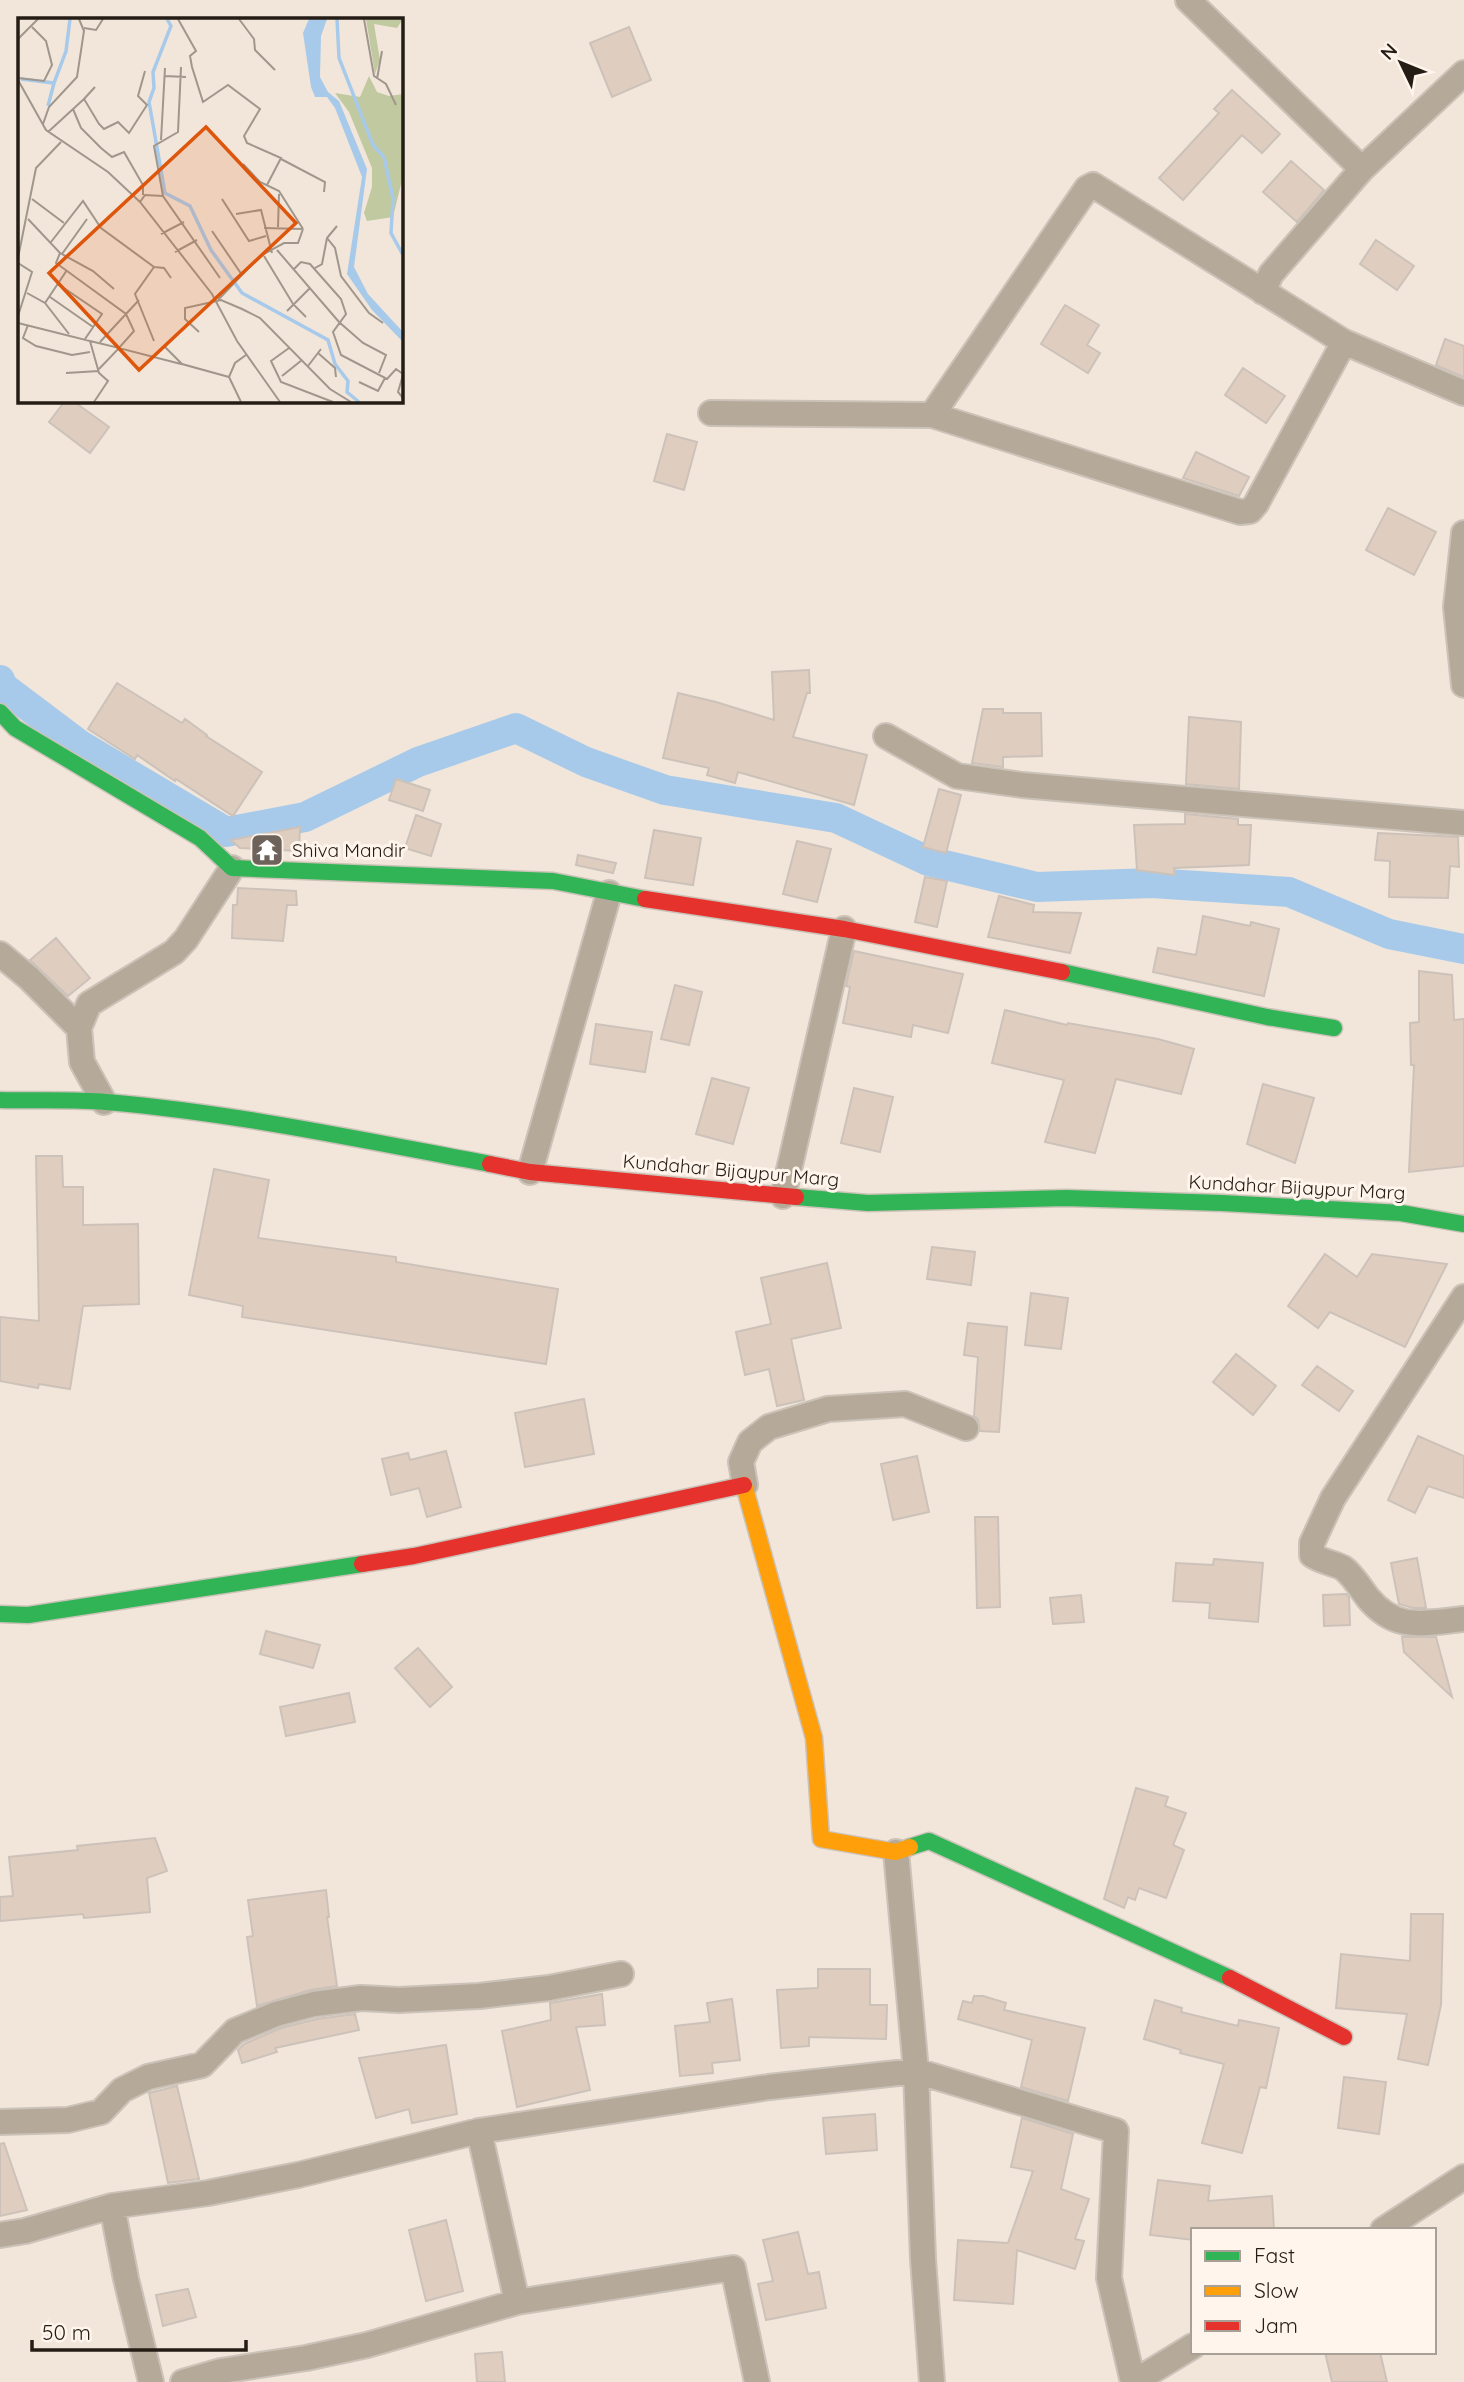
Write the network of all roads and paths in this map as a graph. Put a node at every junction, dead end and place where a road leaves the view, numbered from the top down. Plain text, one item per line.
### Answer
1 (1188, 0) edge
2 (1464, 73) edge
3 (1363, 169) junction
4 (1263, 292) junction
5 (1344, 342) junction
6 (1464, 393) edge
7 (711, 413) dead end
8 (932, 415) junction
9 (1464, 533) edge
10 (1464, 685) edge
11 (0, 712) edge
12 (886, 736) dead end
13 (1464, 823) edge
14 (232, 868) junction
15 (609, 893) junction
16 (844, 929) junction
17 (0, 954) edge
18 (79, 1028) junction
19 (1334, 1028) dead end
20 (0, 1100) edge
21 (104, 1102) junction
22 (530, 1172) junction
23 (783, 1196) junction
24 (1464, 1224) edge
25 (1464, 1297) edge
26 (966, 1428) dead end
27 (745, 1485) junction
28 (0, 1614) edge
29 (1464, 1619) edge
30 (896, 1852) junction
31 (621, 1974) dead end
32 (1344, 2037) dead end
33 (916, 2071) junction
34 (0, 2122) edge
35 (479, 2131) junction
36 (1464, 2177) edge
37 (112, 2206) junction
38 (1387, 2228) edge
39 (0, 2235) edge
40 (517, 2302) junction
41 (1191, 2347) edge
42 (151, 2382) edge
43 (183, 2382) edge
44 (757, 2382) edge
45 (932, 2382) edge
46 (1133, 2382) edge

1 - 3 street
2 - 3 street
3 - 4 street
4 - 5 street
4 - 8 street
5 - 6 street
5 - 8 street
7 - 8 street
9 - 10 street
11 - 14 street
12 - 13 street
14 - 15 street
14 - 18 street
15 - 16 street
15 - 22 street
16 - 19 street
16 - 23 street
17 - 18 street
18 - 21 street
20 - 21 street, Kundahar Bijaypur Marg
21 - 22 street, Kundahar Bijaypur Marg
22 - 23 street, Kundahar Bijaypur Marg
23 - 24 street, Kundahar Bijaypur Marg
25 - 29 street
26 - 27 street
27 - 28 street
27 - 30 street
30 - 32 street
30 - 33 street
31 - 34 street
33 - 35 street
33 - 45 street
33 - 46 street
35 - 37 street
35 - 40 street
36 - 38 street
37 - 39 street
37 - 42 street
40 - 43 street
40 - 44 street
41 - 46 street

